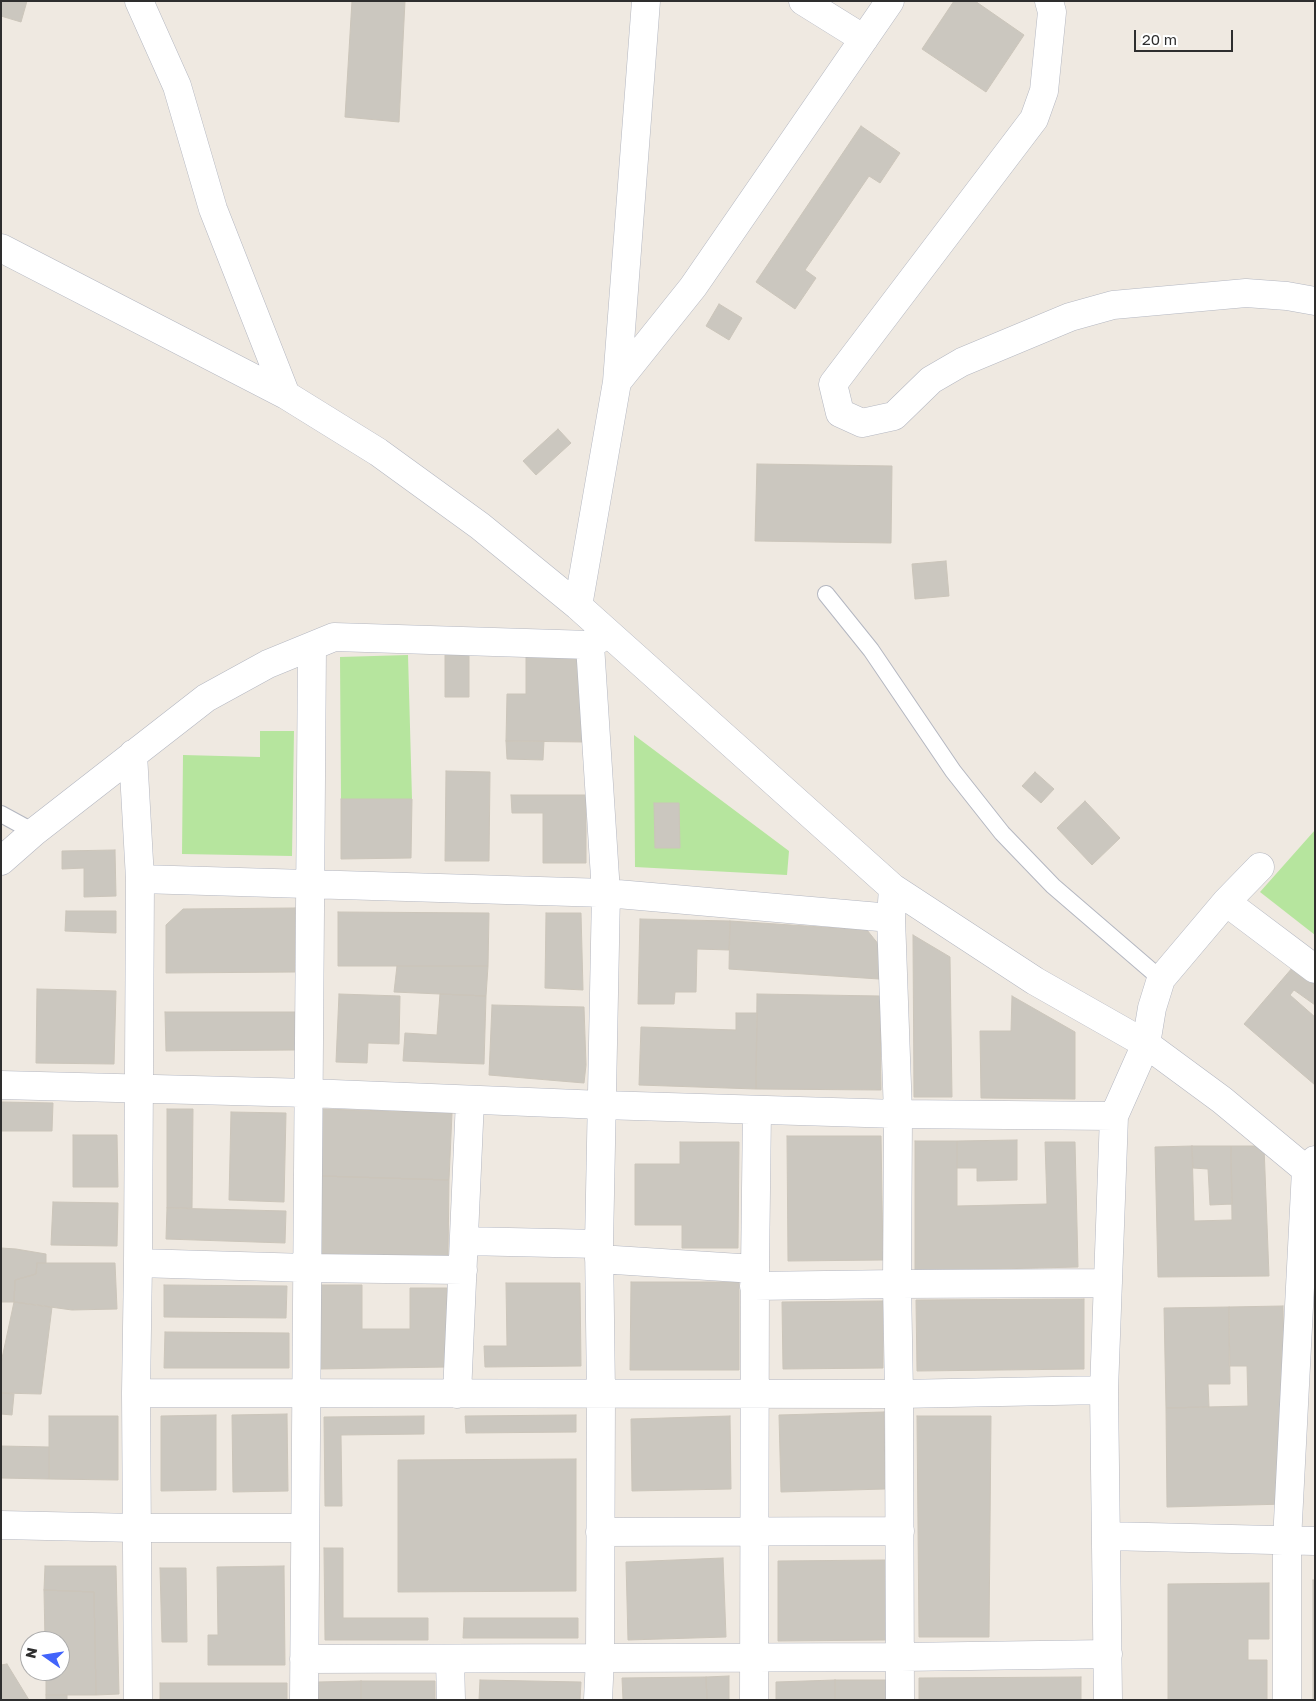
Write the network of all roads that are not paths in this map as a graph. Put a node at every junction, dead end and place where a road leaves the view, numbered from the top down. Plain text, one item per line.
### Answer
1 (139, 1) edge
2 (646, 1) edge
3 (803, 1) edge
4 (890, 1) edge
5 (1049, 1) edge
6 (864, 39) junction
7 (1, 248) edge
8 (1315, 301) edge
9 (617, 382) junction
10 (286, 395) junction
11 (826, 594) dead end
12 (578, 606) junction
13 (599, 639) junction
14 (312, 646) junction
15 (133, 754) junction
16 (1, 814) edge
17 (34, 832) junction
18 (1, 861) edge
19 (1260, 867) dead end
20 (140, 879) junction
21 (310, 885) junction
22 (892, 888) junction
23 (606, 893) junction
24 (1226, 902) junction
25 (891, 918) junction
26 (1315, 969) edge
27 (1161, 979) junction
28 (1146, 1044) junction
29 (1, 1085) edge
30 (138, 1089) junction
31 (309, 1093) junction
32 (470, 1100) junction
33 (602, 1105) junction
34 (757, 1110) junction
35 (898, 1114) junction
36 (1114, 1116) junction
37 (1312, 1169) edge
38 (464, 1241) junction
39 (599, 1252) junction
40 (138, 1263) junction
41 (307, 1268) junction
42 (462, 1270) junction
43 (755, 1278) junction
44 (1108, 1283) junction
45 (897, 1284) junction
46 (1104, 1390) junction
47 (136, 1393) junction
48 (306, 1394) junction
49 (458, 1394) junction
50 (601, 1394) junction
51 (756, 1394) junction
52 (900, 1394) junction
53 (1, 1525) edge
54 (136, 1528) junction
55 (305, 1528) junction
56 (755, 1531) junction
57 (900, 1531) junction
58 (600, 1532) junction
59 (1106, 1536) junction
60 (1287, 1541) junction
61 (1315, 1541) edge
62 (1108, 1654) junction
63 (901, 1657) junction
64 (600, 1658) junction
65 (755, 1658) junction
66 (304, 1659) junction
67 (450, 1659) junction
68 (138, 1700) edge
69 (304, 1700) edge
70 (451, 1700) edge
71 (598, 1700) edge
72 (754, 1700) edge
73 (900, 1700) edge
74 (1108, 1700) edge
75 (1287, 1700) edge

1 - 10 street
2 - 9 street
3 - 6 street
4 - 6 street
5 - 8 street
6 - 9 street
7 - 10 street
9 - 12 street
10 - 12 street
11 - 27 lane
12 - 13 street
13 - 14 street
13 - 22 street
13 - 23 street
14 - 15 street
14 - 21 street
15 - 17 street
15 - 20 street
16 - 17 lane
17 - 18 street
19 - 24 street
20 - 21 street
20 - 30 street
21 - 23 street
21 - 31 street
22 - 25 street
22 - 28 street
23 - 25 street
23 - 33 street
24 - 26 street
24 - 27 street
25 - 35 street
27 - 28 street
28 - 36 street
28 - 37 street
29 - 30 street
30 - 31 street
30 - 40 street
31 - 32 street
31 - 41 street
32 - 33 street
32 - 38 street
33 - 34 street
33 - 39 street
34 - 35 street
34 - 43 street
35 - 36 street
35 - 45 street
36 - 44 street
37 - 60 street
38 - 39 street
38 - 42 street
39 - 43 street
39 - 50 street
40 - 41 street
40 - 47 street
41 - 42 street
41 - 48 street
42 - 49 street
43 - 45 street
43 - 51 street
44 - 45 street
44 - 46 street
45 - 52 street
46 - 52 street
46 - 59 street
47 - 48 street
47 - 54 street
48 - 49 street
48 - 55 street
49 - 50 street
50 - 51 street
50 - 58 street
51 - 52 street
51 - 56 street
52 - 57 street
53 - 54 street
54 - 55 street
54 - 68 street
55 - 66 street
56 - 57 street
56 - 58 street
56 - 65 street
57 - 63 street
58 - 64 street
59 - 60 street
59 - 62 street
60 - 61 street
60 - 75 street
62 - 63 street
62 - 74 street
63 - 65 street
63 - 73 street
64 - 65 street
64 - 67 street
64 - 71 street
65 - 72 street
66 - 67 street
66 - 69 street
67 - 70 street

